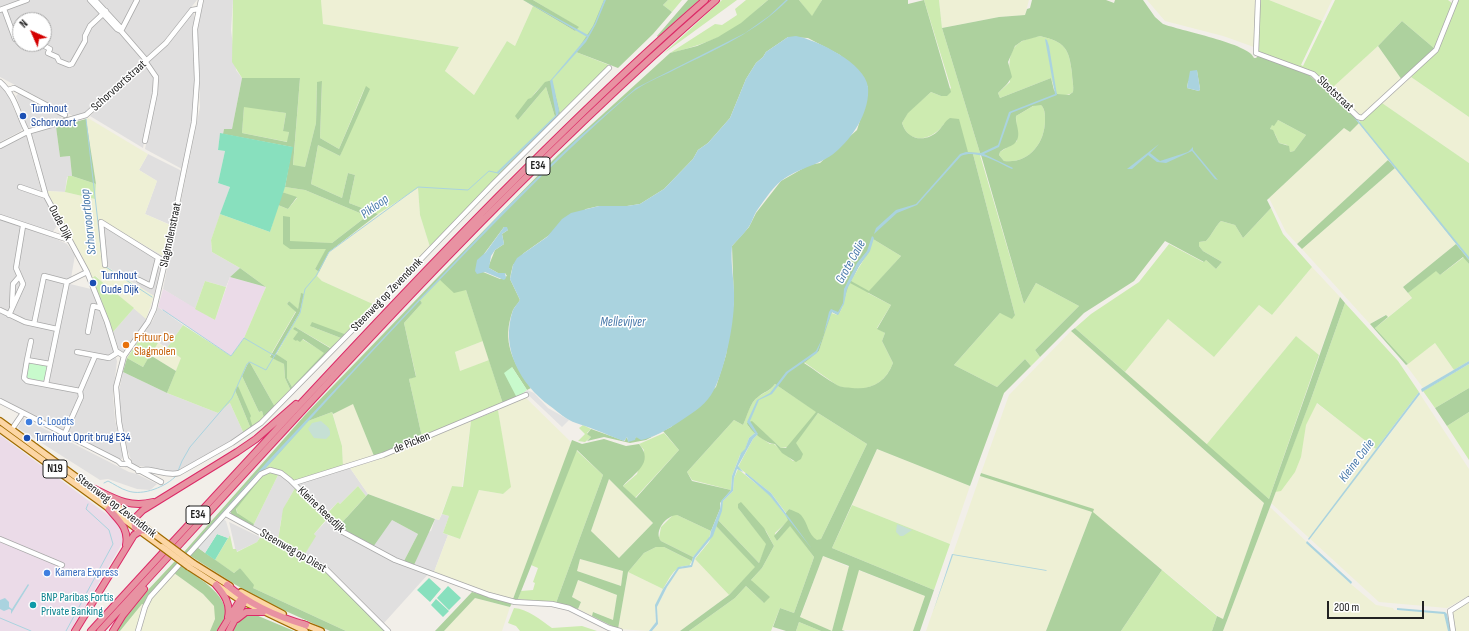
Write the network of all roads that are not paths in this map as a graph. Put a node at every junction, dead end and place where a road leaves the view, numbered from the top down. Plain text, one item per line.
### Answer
1 (27, 0) edge
2 (90, 0) edge
3 (95, 0) edge
4 (137, 0) edge
5 (201, 0) edge
6 (706, 0) edge
7 (716, 0) edge
8 (1258, 0) edge
9 (1456, 0) edge
10 (198, 9) junction
11 (2, 10) edge
12 (105, 12) junction
13 (121, 31) junction
14 (12, 33) edge
15 (48, 52) edge
16 (146, 61) junction
17 (609, 68) dead end
18 (0, 82) edge
19 (8, 90) junction
20 (65, 115) dead end
21 (27, 132) junction
22 (145, 141) dead end
23 (0, 146) edge
24 (20, 187) dead end
25 (46, 196) junction
26 (0, 217) edge
27 (23, 226) junction
28 (109, 227) junction
29 (104, 235) dead end
30 (69, 240) junction
31 (158, 258) junction
32 (165, 262) junction
33 (105, 265) dead end
34 (87, 272) junction
35 (19, 277) junction
36 (139, 280) dead end
37 (67, 282) junction
38 (12, 306) junction
39 (101, 308) junction
40 (0, 310) edge
41 (9, 315) junction
42 (34, 324) junction
43 (57, 329) junction
44 (88, 332) dead end
45 (31, 341) dead end
46 (77, 352) dead end
47 (117, 353) junction
48 (95, 356) junction
49 (124, 356) junction
50 (27, 360) junction
51 (50, 364) junction
52 (46, 384) junction
53 (80, 391) junction
54 (526, 396) dead end
55 (305, 400) junction
56 (0, 401) edge
57 (23, 413) junction
58 (0, 421) edge
59 (0, 429) edge
60 (12, 429) junction
61 (64, 433) junction
62 (124, 462) junction
63 (138, 471) junction
64 (160, 482) dead end
65 (294, 483) junction
66 (95, 489) junction
67 (158, 500) junction
68 (109, 509) junction
69 (226, 514) junction
70 (134, 519) junction
71 (137, 529) junction
72 (152, 535) junction
73 (0, 539) edge
74 (126, 547) junction
75 (62, 565) dead end
76 (161, 565) junction
77 (191, 565) junction
78 (216, 585) junction
79 (227, 585) junction
80 (1469, 598) edge
81 (242, 600) junction
82 (263, 612) junction
83 (230, 622) junction
84 (306, 628) edge
85 (75, 631) edge
86 (91, 631) edge
87 (100, 631) edge
88 (113, 631) edge
89 (138, 631) edge
90 (221, 631) edge
91 (229, 631) edge
92 (322, 631) edge
93 (388, 631) edge
94 (620, 631) edge
95 (1453, 631) edge

1 - 11 street
2 - 12 street
3 - 12 street
4 - 13 street
5 - 10 street, Slagmolenstraat
6 - 55 highway, E34
7 - 76 highway, E34
8 - 9 street, Slootstraat
10 - 16 street, Schorvoortstraat
10 - 32 street, Slagmolenstraat
11 - 14 street
12 - 13 street
12 - 15 street
13 - 16 street
16 - 21 street, Schorvoortstraat
16 - 22 street
17 - 63 street, Steenweg op Zevendonk
18 - 19 street, Oude Dijk
19 - 20 street
19 - 21 street, Oude Dijk
21 - 23 street, Schorvoortstraat
21 - 25 street, Oude Dijk
24 - 25 street, Oude Dijk
25 - 30 street, Oude Dijk
26 - 27 street
27 - 30 street
27 - 35 street
28 - 29 street
28 - 31 street
28 - 33 street
30 - 34 street, Oude Dijk
31 - 32 street
31 - 36 street
32 - 49 street, Slagmolenstraat
34 - 37 street
34 - 39 street, Oude Dijk
35 - 38 street
35 - 38 street
37 - 42 street
37 - 43 street
38 - 41 street
39 - 44 street
39 - 47 street, Oude Dijk
40 - 41 street
41 - 42 street
42 - 43 street
43 - 51 street
45 - 50 street
46 - 48 street
47 - 48 street
47 - 49 street
48 - 53 street
49 - 62 street, Slagmolenstraat
50 - 51 street
50 - 52 street
51 - 52 street
52 - 53 street
53 - 61 street
54 - 65 street, de Picken
55 - 67 highway
55 - 86 highway, E34
56 - 57 street
57 - 60 street
57 - 61 street
58 - 60 main road, Steenweg op Zevendonk / N19
59 - 68 main road, Steenweg op Zevendonk / N19
60 - 66 main road, Steenweg op Zevendonk / N19
61 - 62 street
62 - 63 street
63 - 64 street
65 - 69 street, Kleine Reesdijk
65 - 94 street, Kleine Reesdijk
66 - 67 highway
66 - 70 main road, Steenweg op Zevendonk / N19
67 - 70 highway
68 - 71 main road, Steenweg op Zevendonk / N19
68 - 74 highway
69 - 89 street, Kleine Reesdijk
69 - 93 street, Steenweg op Diest
70 - 71 highway
70 - 72 main road, Steenweg op Zevendonk / N19
71 - 72 highway
71 - 74 highway
72 - 77 main road, Steenweg op Zevendonk / N19, bridge
73 - 75 street
74 - 85 highway
76 - 87 highway, E34
76 - 88 highway
77 - 78 main road, N19
77 - 79 main road, N19
78 - 81 main road, N19
78 - 83 highway
79 - 81 highway
79 - 84 main road, N19
80 - 95 street
81 - 82 main road, N19
81 - 83 highway
81 - 84 highway
82 - 83 highway
82 - 84 main road, N19
83 - 90 highway
83 - 91 highway
84 - 92 main road, N19

